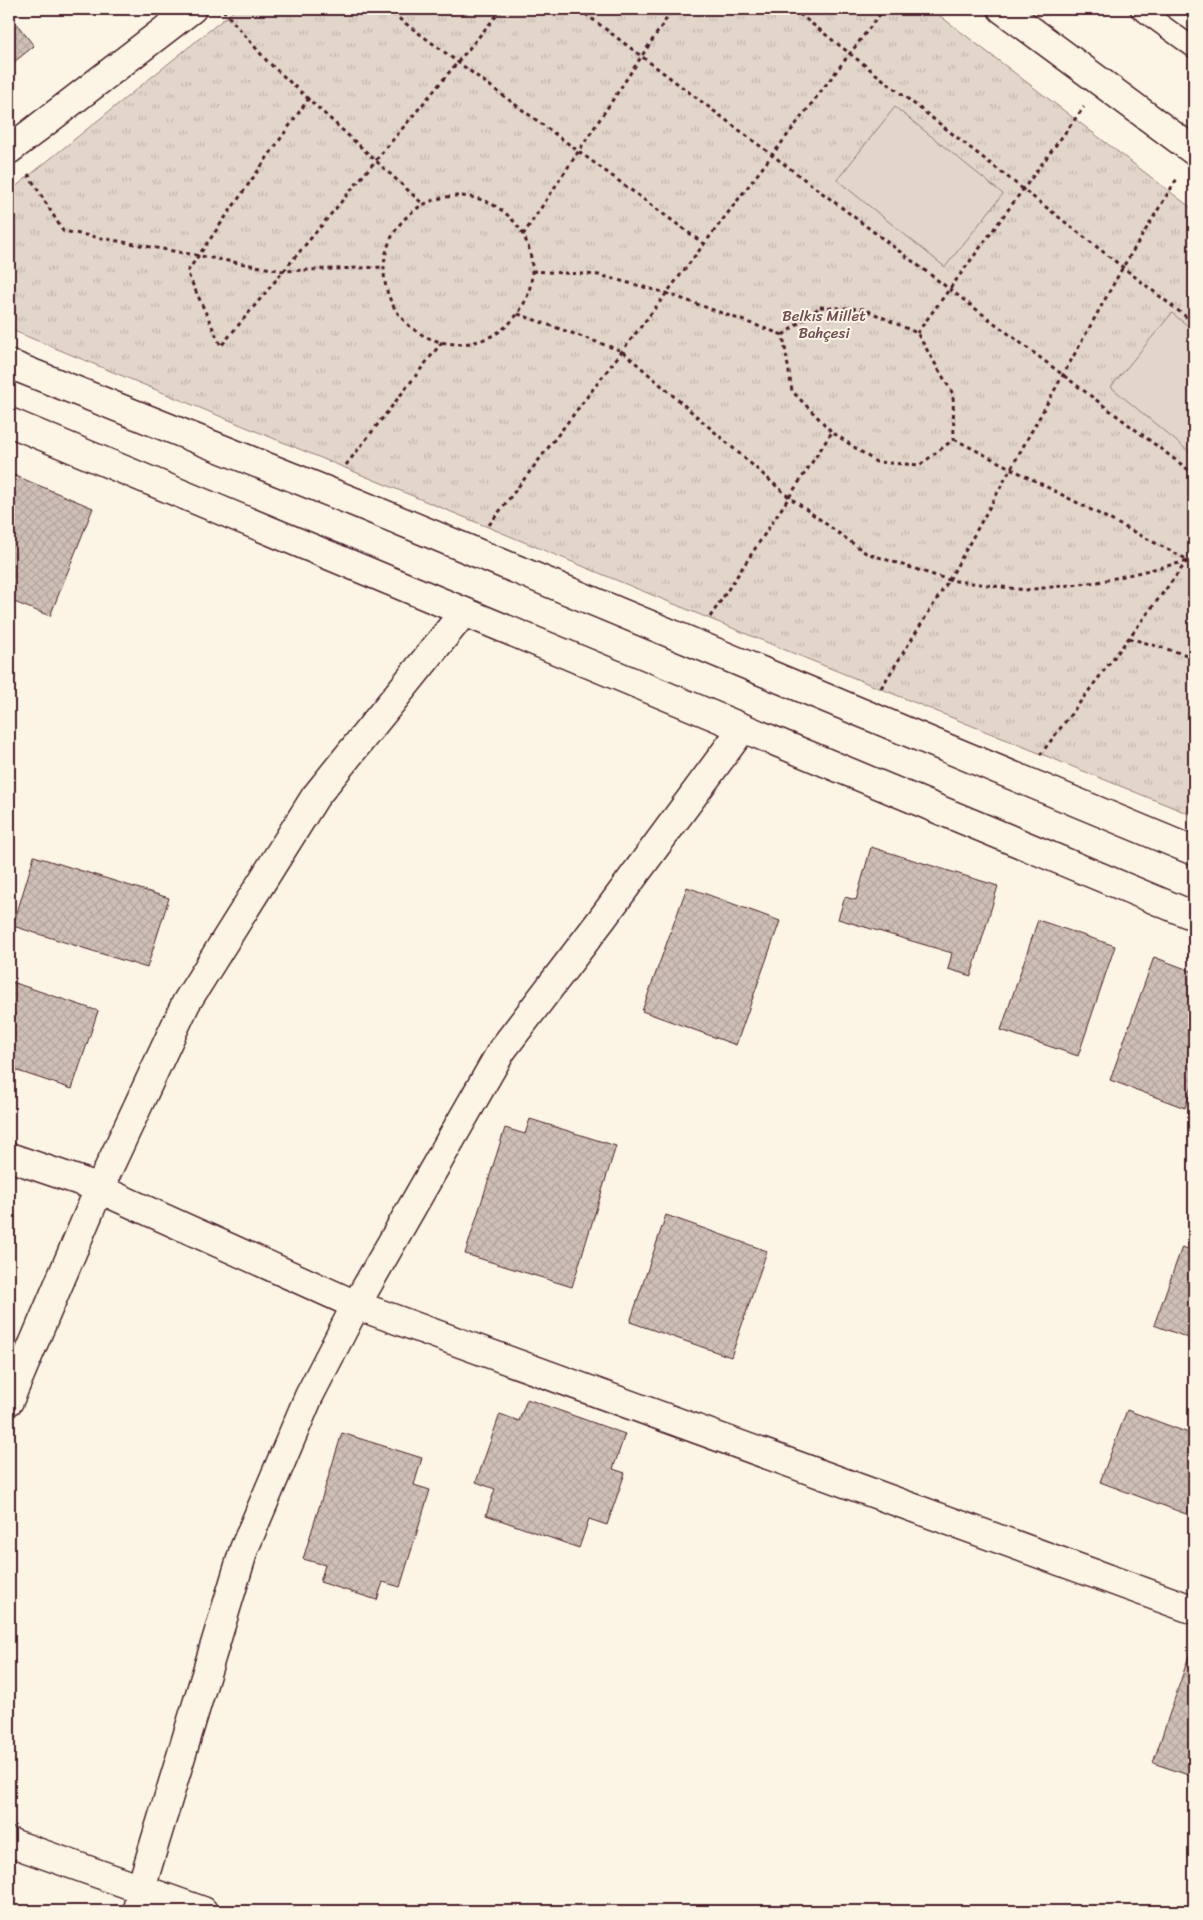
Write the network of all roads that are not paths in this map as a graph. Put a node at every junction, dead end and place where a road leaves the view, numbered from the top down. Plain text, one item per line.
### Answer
1 (192, 9) edge
2 (1002, 9) edge
3 (1140, 9) edge
4 (1194, 48) edge
5 (11, 149) edge
6 (1194, 151) edge
7 (9, 364) edge
8 (9, 422) edge
9 (464, 612) junction
10 (743, 728) junction
11 (1194, 852) edge
12 (1194, 916) edge
13 (9, 1157) edge
14 (99, 1189) junction
15 (356, 1306) junction
16 (9, 1401) edge
17 (1194, 1610) edge
18 (9, 1842) edge
19 (139, 1900) edge
20 (203, 1911) edge

1 - 5 street
2 - 6 street
3 - 4 lane
7 - 11 street
8 - 9 street
9 - 10 street
9 - 14 street
10 - 12 street
10 - 15 street
13 - 14 street
14 - 15 street
14 - 16 street
15 - 17 street
15 - 19 street
18 - 19 street
19 - 20 street

